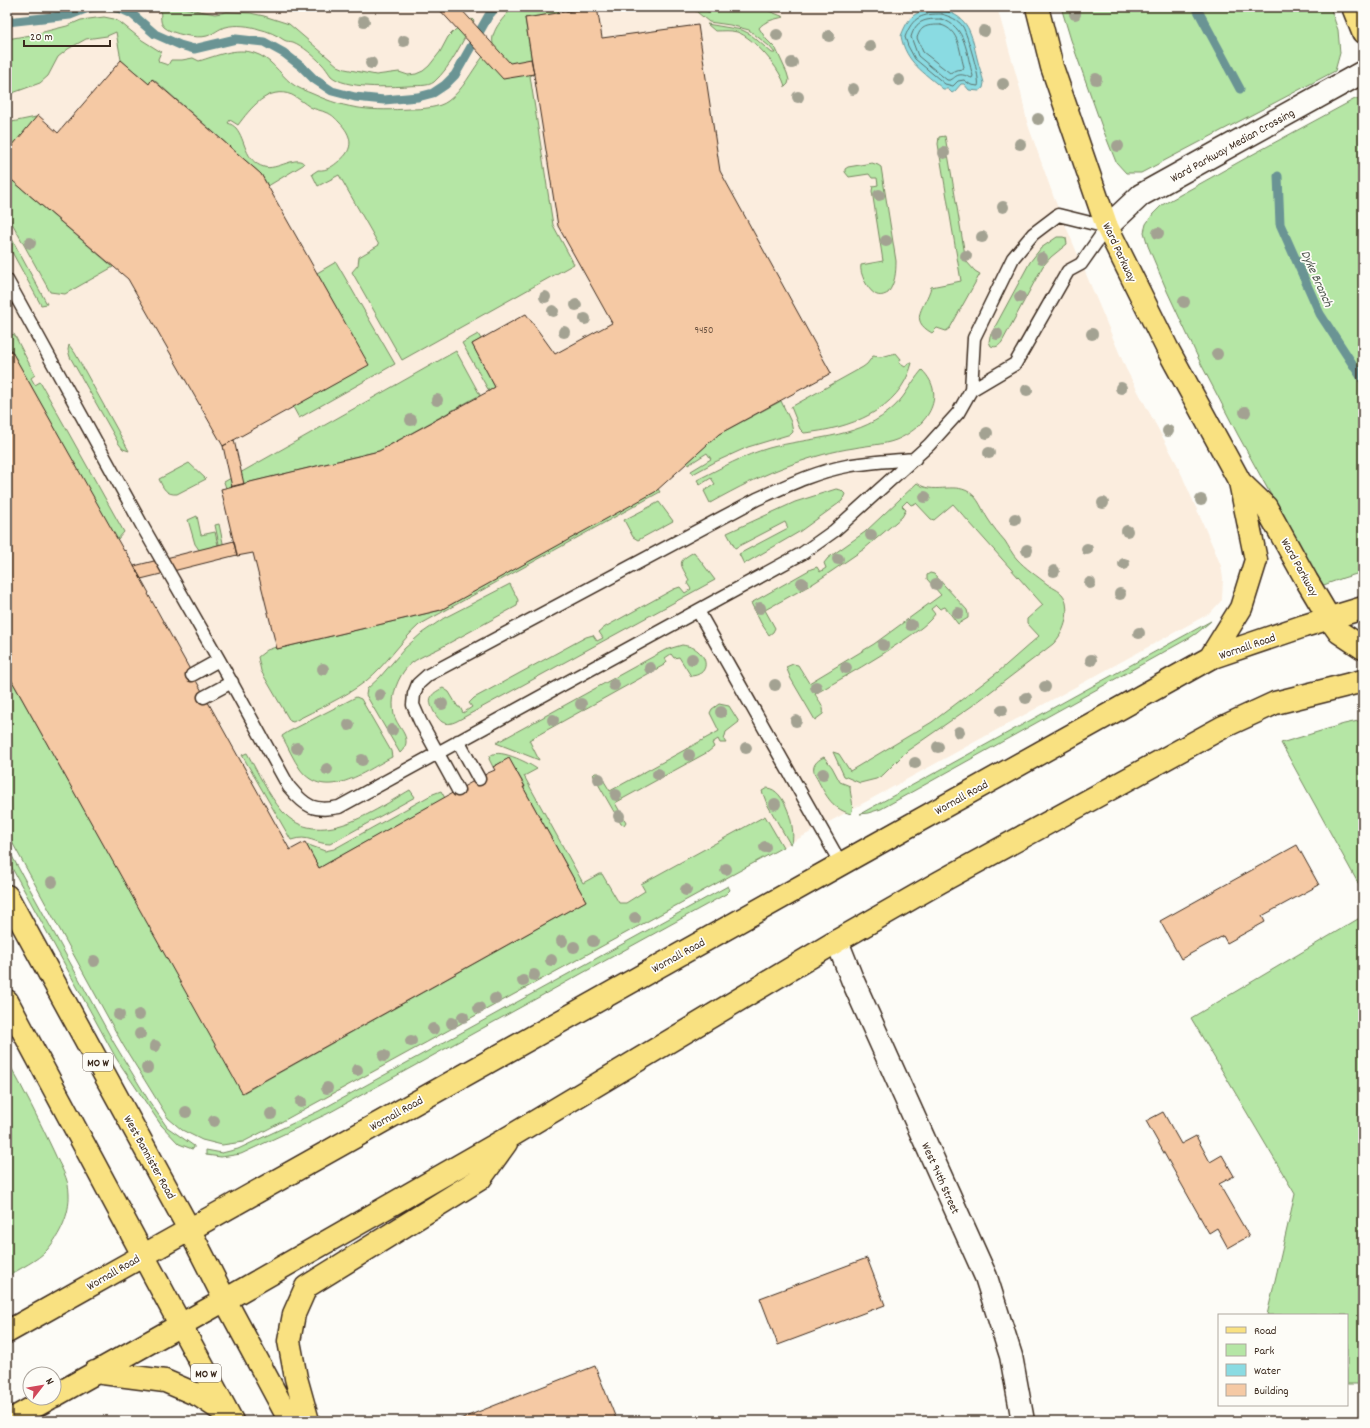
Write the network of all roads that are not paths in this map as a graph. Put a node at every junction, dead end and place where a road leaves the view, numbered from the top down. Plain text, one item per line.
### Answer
1 (1037, 7) edge
2 (1353, 7) edge
3 (1363, 32) edge
4 (1363, 72) edge
5 (1107, 227) junction
6 (7, 280) edge
7 (971, 390) junction
8 (915, 459) junction
9 (1240, 482) junction
10 (1363, 608) edge
11 (698, 611) junction
12 (1329, 618) junction
13 (1363, 648) edge
14 (1210, 658) junction
15 (219, 660) junction
16 (192, 675) dead end
17 (1363, 680) edge
18 (232, 682) junction
19 (204, 697) dead end
20 (458, 741) junction
21 (437, 753) junction
22 (479, 778) dead end
23 (458, 790) dead end
24 (841, 864) junction
25 (7, 896) edge
26 (837, 941) junction
27 (7, 1001) edge
28 (511, 1136) junction
29 (189, 1229) junction
30 (143, 1255) junction
31 (225, 1300) junction
32 (181, 1324) junction
33 (7, 1332) edge
34 (95, 1372) junction
35 (62, 1391) edge
36 (36, 1406) edge
37 (231, 1419) edge
38 (9, 1421) edge
39 (290, 1421) edge
40 (308, 1421) edge
41 (1024, 1421) edge

1 - 5 main road, Ward Parkway
2 - 3 main road
4 - 5 street, Ward Parkway Median Crossing
5 - 7 lane
5 - 7 lane
5 - 9 main road, Ward Parkway
6 - 15 lane
7 - 8 lane
8 - 11 lane
8 - 21 lane
9 - 12 main road, Ward Parkway
9 - 14 main road, Ward Parkway
10 - 12 main road, Wornall Road
11 - 20 lane
11 - 24 lane
12 - 13 main road, Ward Parkway
12 - 14 main road, Wornall Road
14 - 24 main road, Wornall Road
15 - 16 lane
15 - 18 lane
17 - 26 main road
18 - 19 lane
18 - 21 lane
20 - 21 lane
20 - 22 lane
21 - 23 lane
24 - 29 main road, Wornall Road
25 - 29 main road, West Bannister Road / MO W
26 - 28 main road
26 - 41 street, West 94th Street
27 - 30 main road, MO W
28 - 31 main road
28 - 40 main road
29 - 30 main road, Wornall Road
29 - 31 main road, West Bannister Road / MO W
30 - 32 main road, MO W
30 - 33 main road, Wornall Road
31 - 32 main road
31 - 39 main road, West Bannister Road / MO W
32 - 34 main road
32 - 37 main road, MO W
34 - 35 main road
34 - 37 main road
36 - 38 main road

